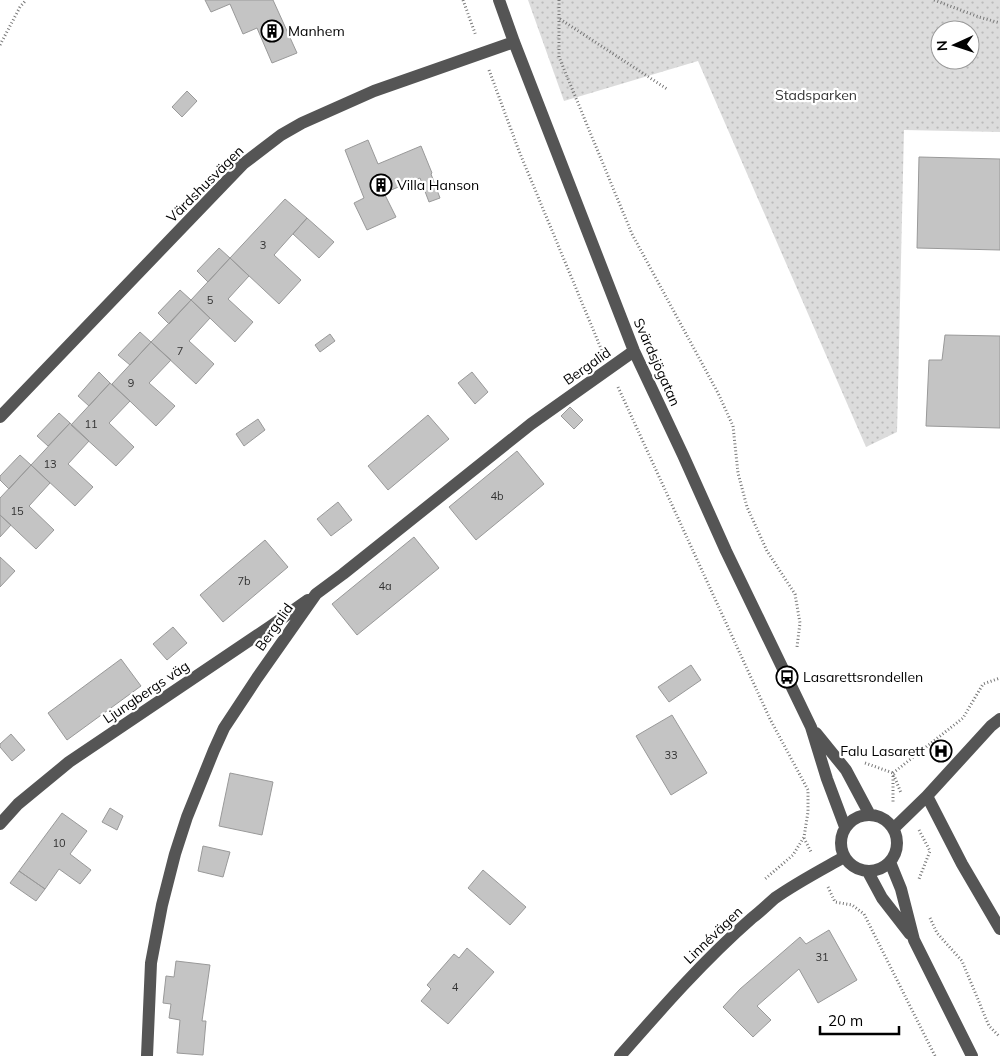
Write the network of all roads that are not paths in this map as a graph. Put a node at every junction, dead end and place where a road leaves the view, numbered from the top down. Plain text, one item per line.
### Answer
1 (499, 0) edge
2 (514, 42) junction
3 (634, 351) junction
4 (0, 416) edge
5 (316, 594) junction
6 (1000, 718) edge
7 (811, 727) junction
8 (927, 796) junction
9 (870, 815) junction
10 (0, 824) edge
11 (846, 827) junction
12 (893, 828) junction
13 (844, 857) junction
14 (890, 862) junction
15 (868, 872) junction
16 (1000, 930) edge
17 (914, 940) junction
18 (147, 1056) edge
19 (620, 1056) edge
20 (972, 1056) edge

1 - 2 street, Svärdsjögatan
2 - 3 street, Svärdsjögatan
2 - 4 street, Värdshusvägen
3 - 5 street, Bergalid
3 - 7 street, Svärdsjögatan
5 - 10 street, Ljungbergs väg
5 - 18 street, Bergalid
6 - 8 street
7 - 9 street, Svärdsjögatan
7 - 11 street, Svärdsjögatan
8 - 12 street
8 - 16 street
9 - 11 street
9 - 12 street
11 - 13 street
12 - 14 street
13 - 15 street
13 - 19 street, Linnévägen
14 - 15 street
14 - 17 street
15 - 17 street
17 - 20 street

